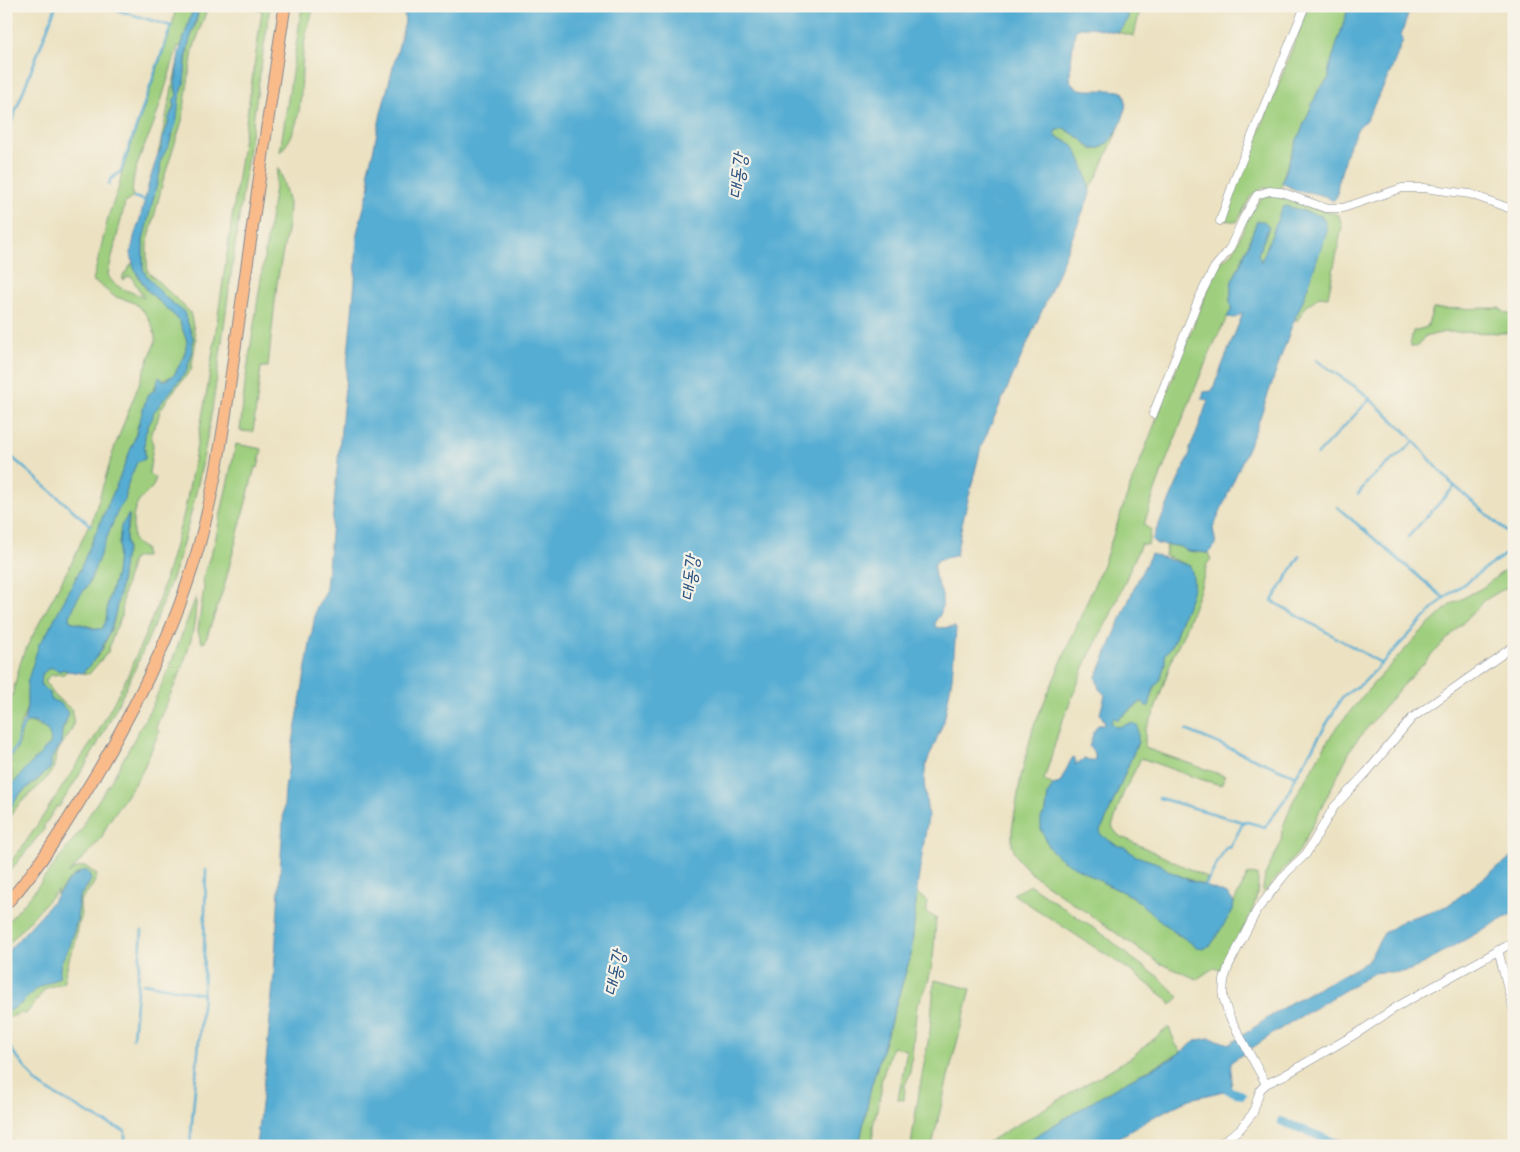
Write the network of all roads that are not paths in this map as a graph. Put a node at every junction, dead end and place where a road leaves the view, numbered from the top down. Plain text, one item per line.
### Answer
1 (285, 6) edge
2 (1306, 6) edge
3 (1514, 210) edge
4 (1220, 220) dead end
5 (1153, 414) dead end
6 (1514, 646) edge
7 (6, 904) edge
8 (1514, 942) edge
9 (1498, 950) junction
10 (1514, 1012) edge
11 (1266, 1084) junction
12 (1217, 1146) edge

1 - 7 highway
2 - 4 street
3 - 5 street
6 - 11 street
8 - 9 street
9 - 10 street
9 - 11 street
11 - 12 street

